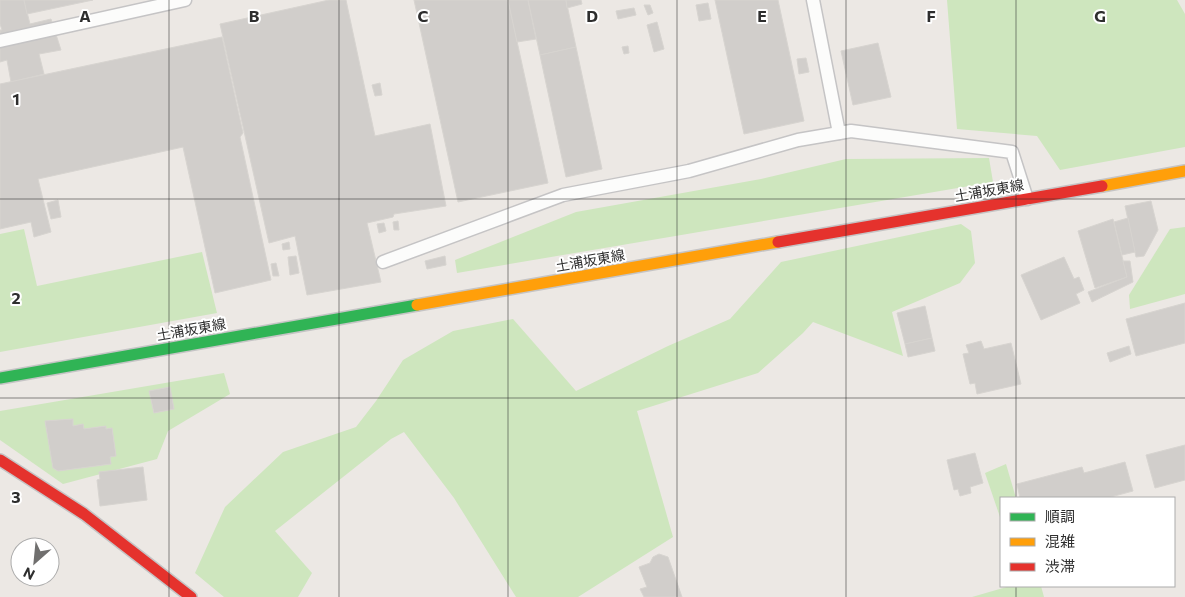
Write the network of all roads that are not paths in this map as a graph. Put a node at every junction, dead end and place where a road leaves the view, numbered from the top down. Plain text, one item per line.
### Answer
1 (185, 0) edge
2 (813, 0) edge
3 (0, 41) edge
4 (839, 133) junction
5 (1185, 171) edge
6 (1028, 199) junction
7 (383, 262) dead end
8 (0, 378) edge
9 (0, 460) edge
10 (191, 597) edge

1 - 3 lane
2 - 4 lane
4 - 6 lane
4 - 7 lane
5 - 6 main road, 土浦坂東線
6 - 8 main road, 土浦坂東線
9 - 10 main road

